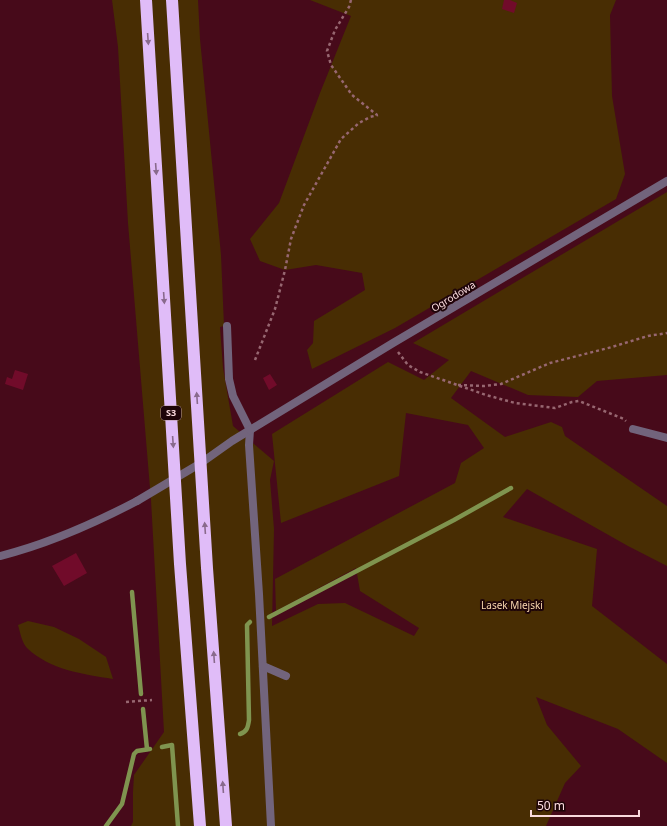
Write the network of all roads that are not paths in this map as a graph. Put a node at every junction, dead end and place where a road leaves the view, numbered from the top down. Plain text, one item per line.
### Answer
1 (146, 0) edge
2 (172, 0) edge
3 (667, 181) edge
4 (227, 326) dead end
5 (633, 428) road end
6 (250, 430) junction
7 (667, 438) edge
8 (201, 463) junction
9 (175, 478) junction
10 (0, 556) edge
11 (263, 666) junction
12 (286, 676) dead end
13 (200, 826) edge
14 (226, 826) edge
15 (271, 826) edge

1 -> 9 highway, S3
8 -> 2 highway
3 - 6 street, Ogrodowa
4 - 6 street
5 - 7 street
6 - 8 street, Ogrodowa
6 - 11 street
8 - 9 street, Ogrodowa
14 -> 8 highway
9 - 10 street, Ogrodowa
9 - 13 highway, S3
11 - 12 street
11 - 15 street

